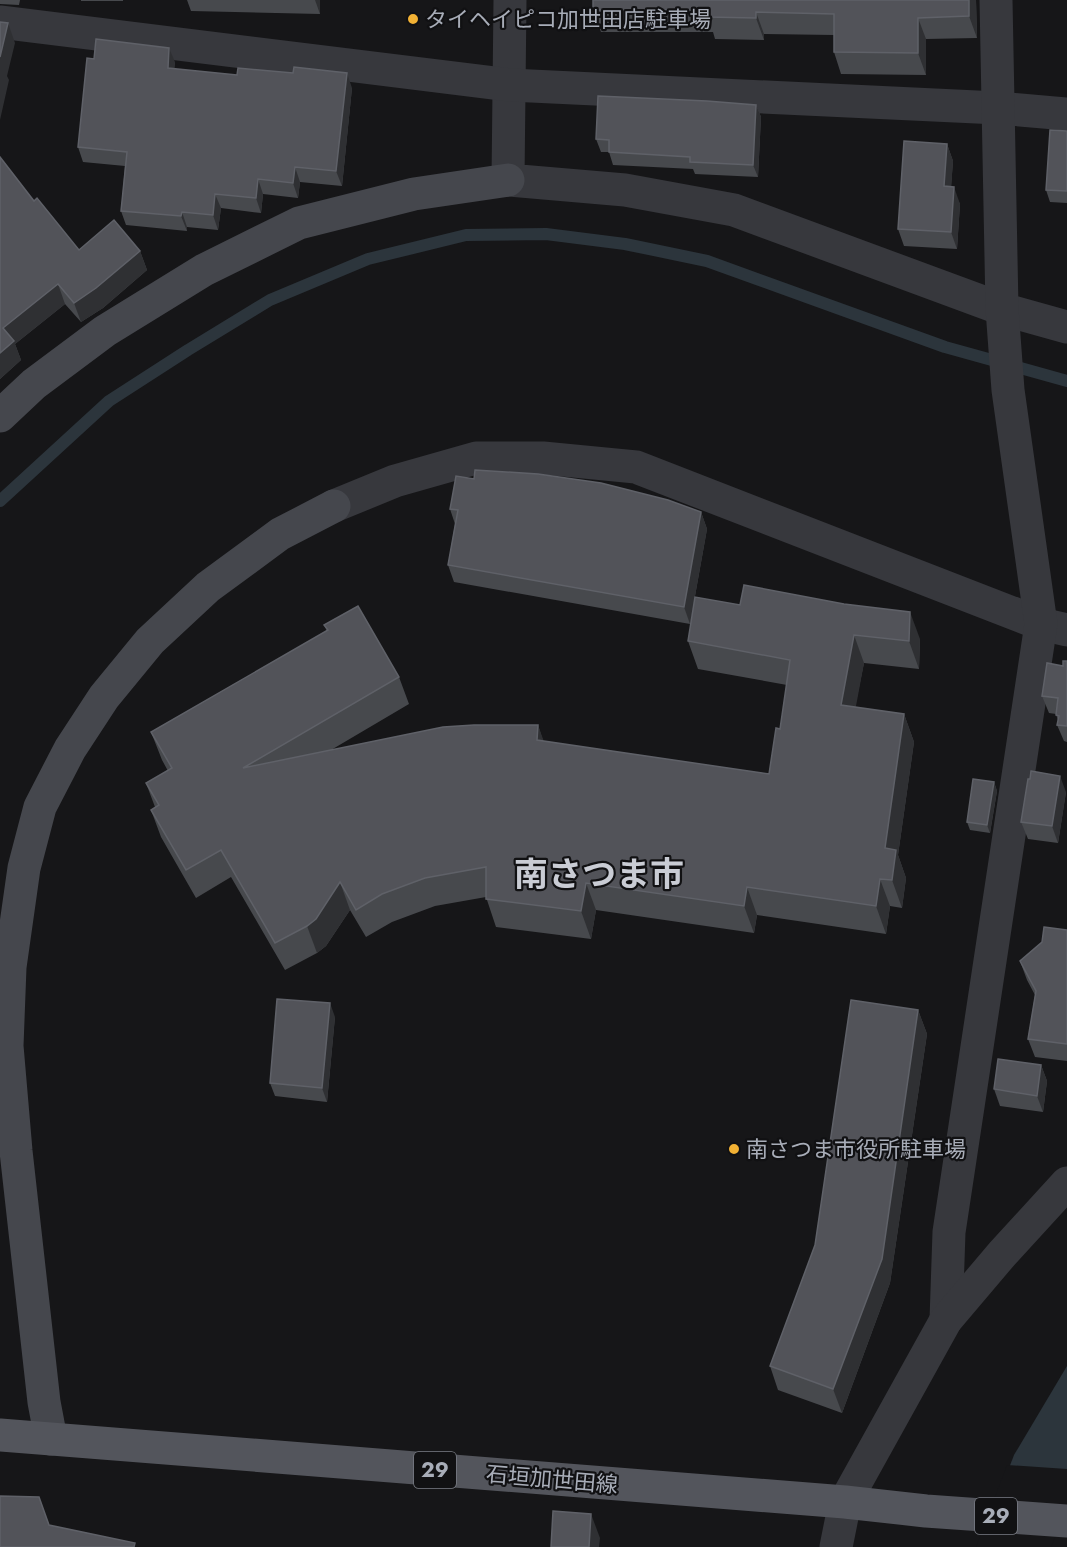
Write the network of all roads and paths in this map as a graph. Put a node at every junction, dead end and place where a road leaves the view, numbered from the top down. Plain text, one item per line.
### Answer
1 (510, 0) edge
2 (996, 0) edge
3 (0, 22) edge
4 (510, 85) junction
5 (998, 108) junction
6 (1067, 114) edge
7 (508, 180) junction
8 (1003, 320) junction
9 (1067, 327) edge
10 (0, 416) edge
11 (1054, 627) edge
12 (1067, 1183) edge
13 (946, 1320) junction
14 (25, 1437) edge
15 (846, 1502) junction
16 (1067, 1521) edge
17 (836, 1547) edge

1 - 4 street
2 - 5 street
3 - 4 street
4 - 5 street
4 - 7 street
5 - 6 street
5 - 8 street
7 - 8 street
7 - 10 street
8 - 9 street
8 - 11 street
11 - 13 street
11 - 14 street
12 - 13 street
13 - 15 street
14 - 15 main road, 石垣加世田線 / 29
15 - 16 main road, 石垣加世田線 / 29
15 - 17 street

